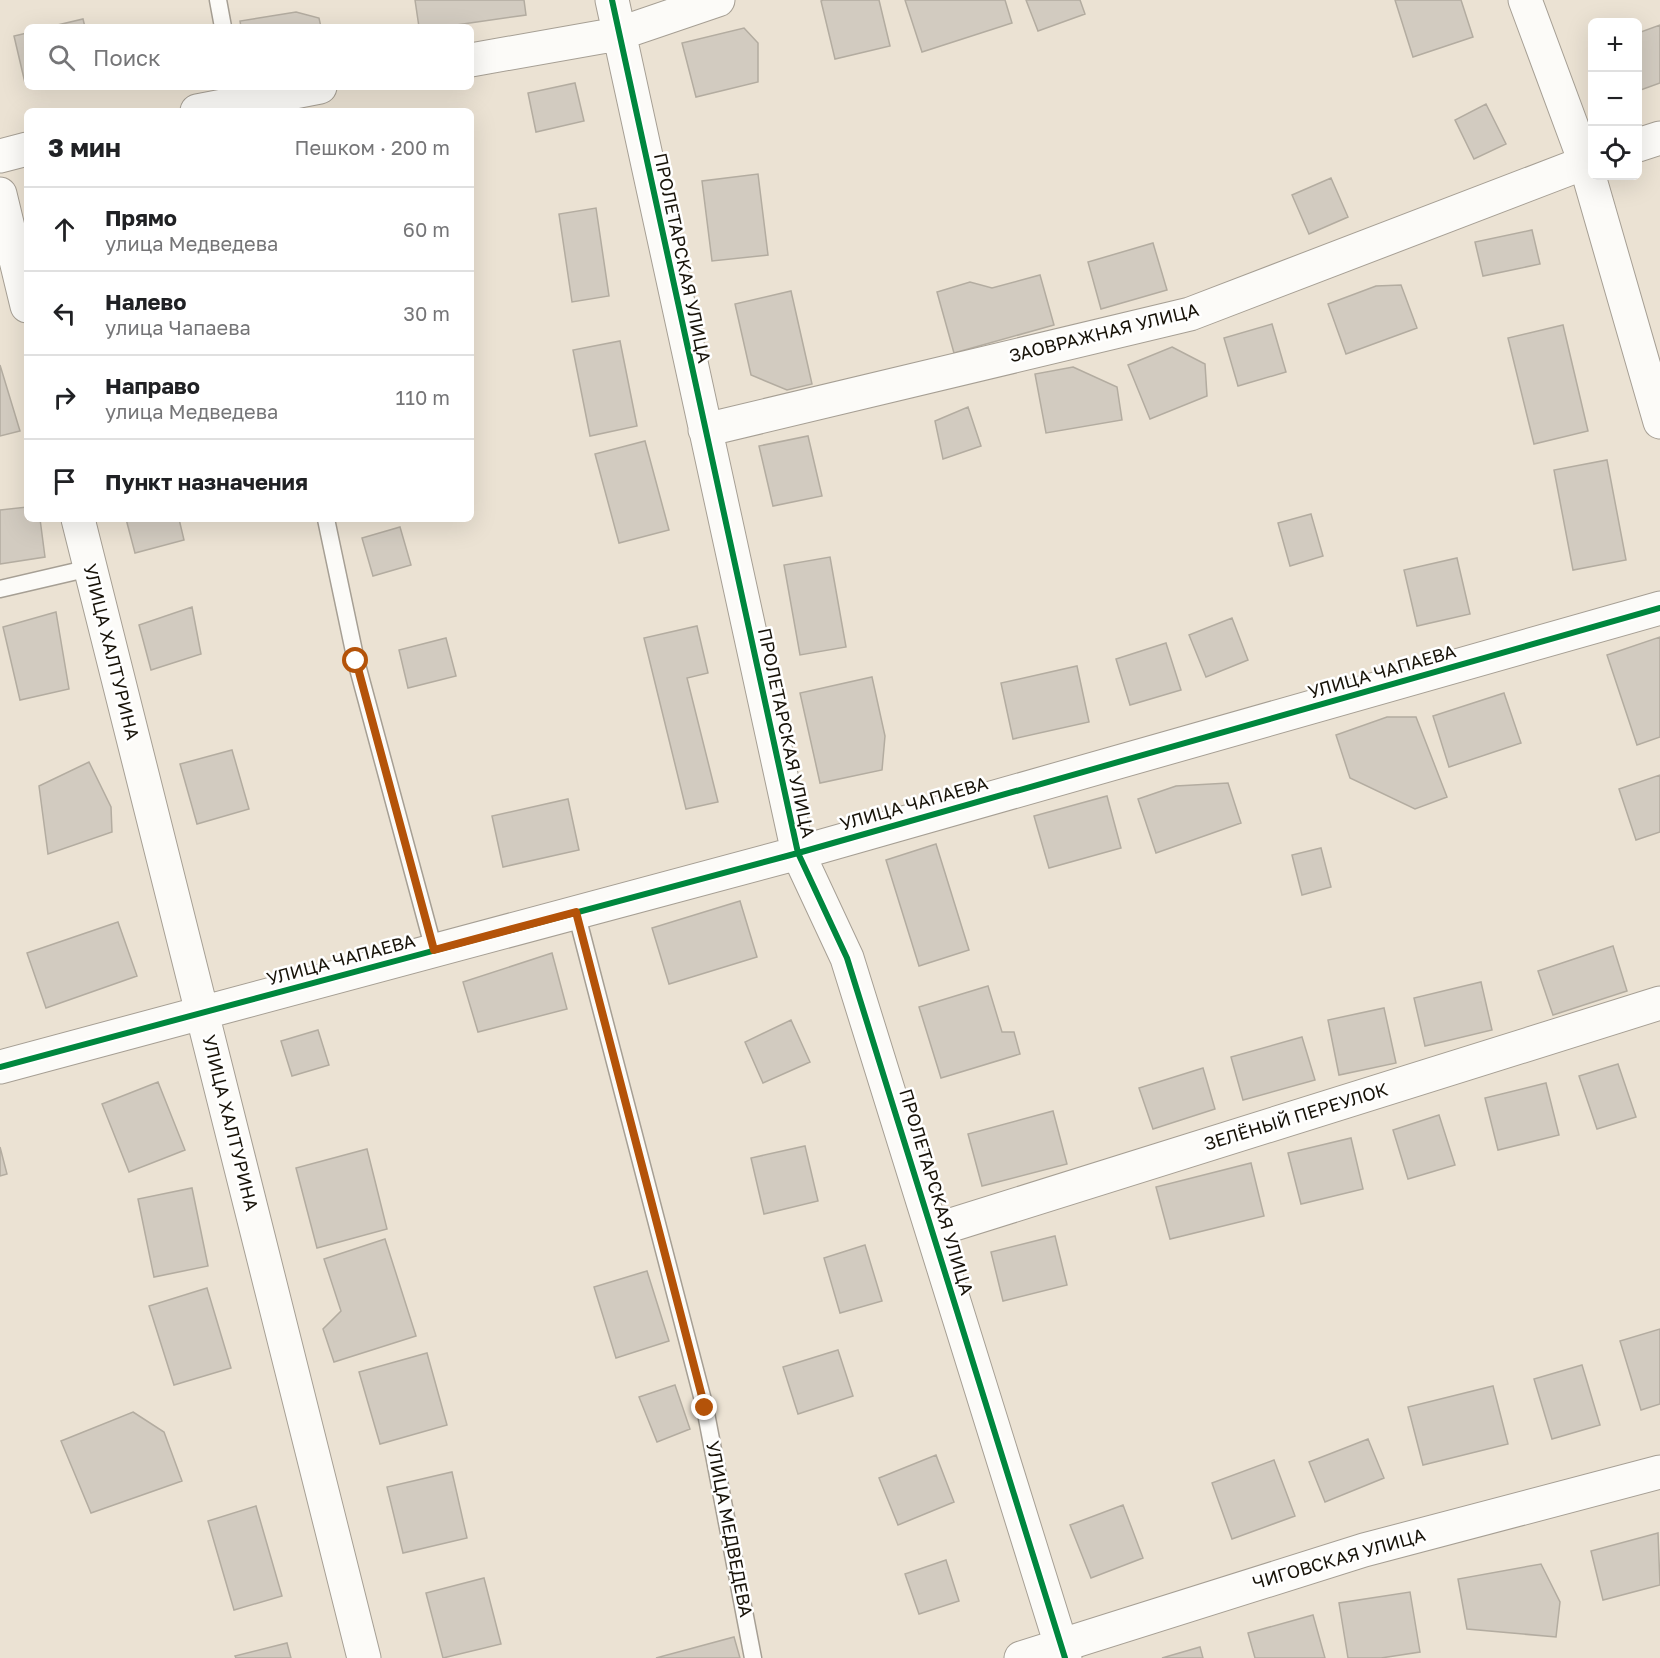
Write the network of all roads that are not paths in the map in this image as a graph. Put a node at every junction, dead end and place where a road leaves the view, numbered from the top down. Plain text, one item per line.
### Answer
1 (218, 0) edge
2 (612, 0) edge
3 (718, 0) edge
4 (1526, 0) edge
5 (222, 24) edge
6 (618, 34) junction
7 (474, 59) edge
8 (301, 90) edge
9 (238, 100) edge
10 (208, 108) edge
11 (1660, 138) edge
12 (1642, 144) edge
13 (24, 150) edge
14 (0, 156) edge
15 (1588, 158) edge
16 (1588, 161) edge
17 (1594, 180) edge
18 (0, 194) edge
19 (24, 294) edge
20 (1660, 422) edge
21 (705, 430) junction
22 (79, 522) edge
23 (327, 522) edge
24 (90, 568) junction
25 (0, 589) edge
26 (1660, 608) edge
27 (798, 853) junction
28 (576, 912) junction
29 (434, 950) junction
30 (1660, 1003) edge
31 (203, 1012) junction
32 (0, 1067) edge
33 (932, 1231) junction
34 (1660, 1472) edge
35 (1063, 1651) edge
36 (364, 1658) edge
37 (753, 1658) edge
38 (1021, 1658) edge

1 - 5 lane
2 - 6 street, ПРОЛЕТАРСКАЯ УЛИЦА
3 - 6 street
4 - 15 street
6 - 7 street
6 - 21 street, ПРОЛЕТАРСКАЯ УЛИЦА
8 - 9 street
9 - 10 street
11 - 12 street
13 - 14 street
16 - 21 street, ЗАОВРАЖНАЯ УЛИЦА
17 - 20 street
18 - 19 street
21 - 27 street, ПРОЛЕТАРСКАЯ УЛИЦА
22 - 24 street, УЛИЦА ХАЛТУРИНА
23 - 29 lane
24 - 25 lane
24 - 31 street, УЛИЦА ХАЛТУРИНА
26 - 27 street, УЛИЦА ЧАПАЕВА
27 - 28 street, УЛИЦА ЧАПАЕВА
27 - 33 street, ПРОЛЕТАРСКАЯ УЛИЦА
28 - 29 street, УЛИЦА ЧАПАЕВА
28 - 37 lane, УЛИЦА МЕДВЕДЕВА
29 - 31 street, УЛИЦА ЧАПАЕВА
30 - 33 street, ЗЕЛЁНЫЙ ПЕРЕУЛОК
31 - 32 street, УЛИЦА ЧАПАЕВА
31 - 36 street, УЛИЦА ХАЛТУРИНА
33 - 35 street, ПРОЛЕТАРСКАЯ УЛИЦА
34 - 35 street, ЧИГОВСКАЯ УЛИЦА
35 - 38 street, ЧИГОВСКАЯ УЛИЦА

